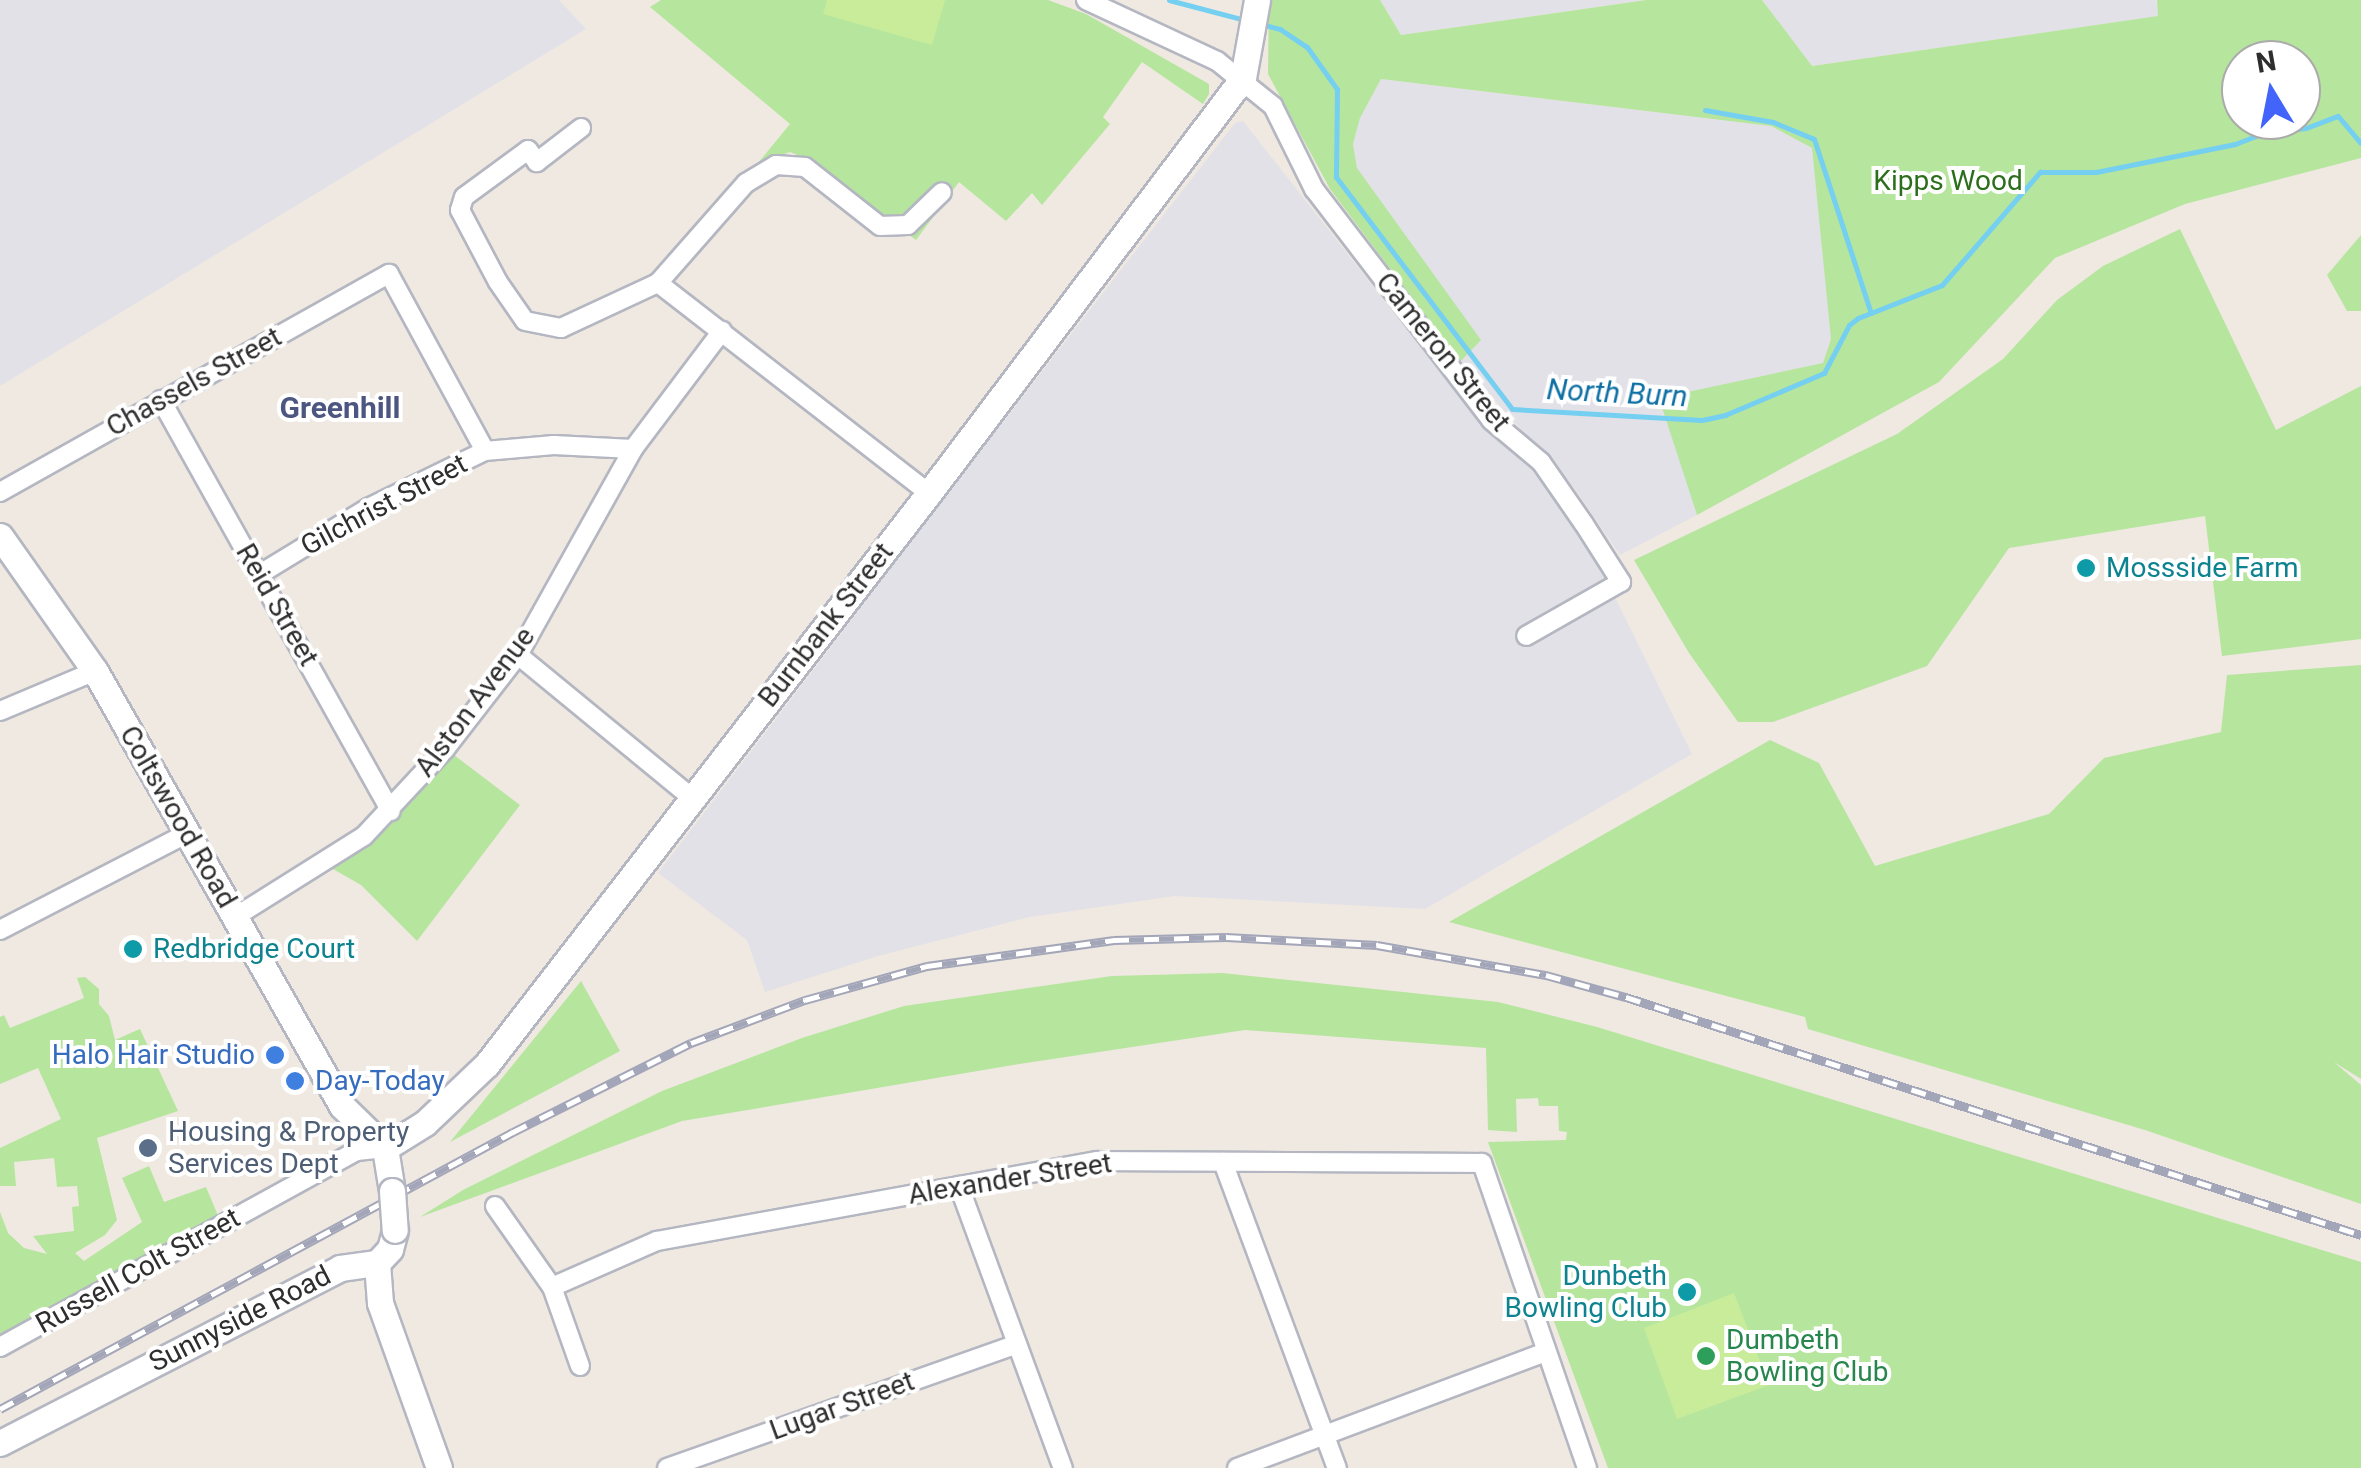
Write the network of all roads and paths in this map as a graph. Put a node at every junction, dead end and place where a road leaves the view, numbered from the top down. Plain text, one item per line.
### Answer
1 (1086, 0) edge
2 (1256, 15) edge
3 (1243, 78) junction
4 (581, 128) dead end
5 (942, 192) dead end
6 (658, 284) junction
7 (722, 331) junction
8 (162, 400) junction
9 (633, 449) junction
10 (485, 451) junction
11 (0, 492) edge
12 (928, 493) junction
13 (0, 536) edge
14 (260, 574) junction
15 (1526, 636) dead end
16 (518, 655) junction
17 (95, 671) junction
18 (0, 711) edge
19 (692, 798) junction
20 (390, 811) junction
21 (188, 834) junction
22 (235, 917) junction
23 (0, 930) edge
24 (385, 1148) junction
25 (1223, 1162) junction
26 (959, 1186) junction
27 (495, 1206) dead end
28 (377, 1263) junction
29 (552, 1287) junction
30 (1017, 1344) junction
31 (0, 1348) edge
32 (1546, 1352) junction
33 (580, 1366) dead end
34 (1325, 1435) junction
35 (0, 1443) edge
36 (438, 1468) edge
37 (667, 1468) edge
38 (1064, 1468) edge
39 (1237, 1468) edge
40 (1337, 1468) edge
41 (1588, 1468) edge

1 - 3 street
2 - 3 main road
3 - 12 main road, Burnbank Street
3 - 15 street, Cameron Street
4 - 6 street
5 - 6 street
6 - 7 street
7 - 9 street, Alston Avenue
7 - 12 street
8 - 10 street, Chassels Street
8 - 11 street, Chassels Street
8 - 14 street, Reid Street
9 - 10 street, Gilchrist Street
9 - 16 street, Alston Avenue
10 - 14 street, Gilchrist Street
12 - 19 main road, Burnbank Street
13 - 17 main road, Coltswood Road
14 - 20 street, Reid Street
16 - 19 street
16 - 20 street, Alston Avenue
17 - 18 street
17 - 21 main road, Coltswood Road
19 - 24 main road, Burnbank Street
20 - 22 street, Alston Avenue
21 - 22 main road, Coltswood Road
21 - 23 street
22 - 24 main road, Coltswood Road
24 - 28 main road, bridge
24 - 31 street, Russell Colt Street
25 - 26 street, Alexander Street
25 - 32 street, Alexander Street
25 - 34 street
26 - 29 street, Alexander Street
26 - 30 street
27 - 29 street
28 - 35 main road, Sunnyside Road
28 - 36 main road
29 - 33 street
30 - 37 street, Lugar Street
30 - 38 street
32 - 34 street
32 - 41 street
34 - 39 street
34 - 40 street

